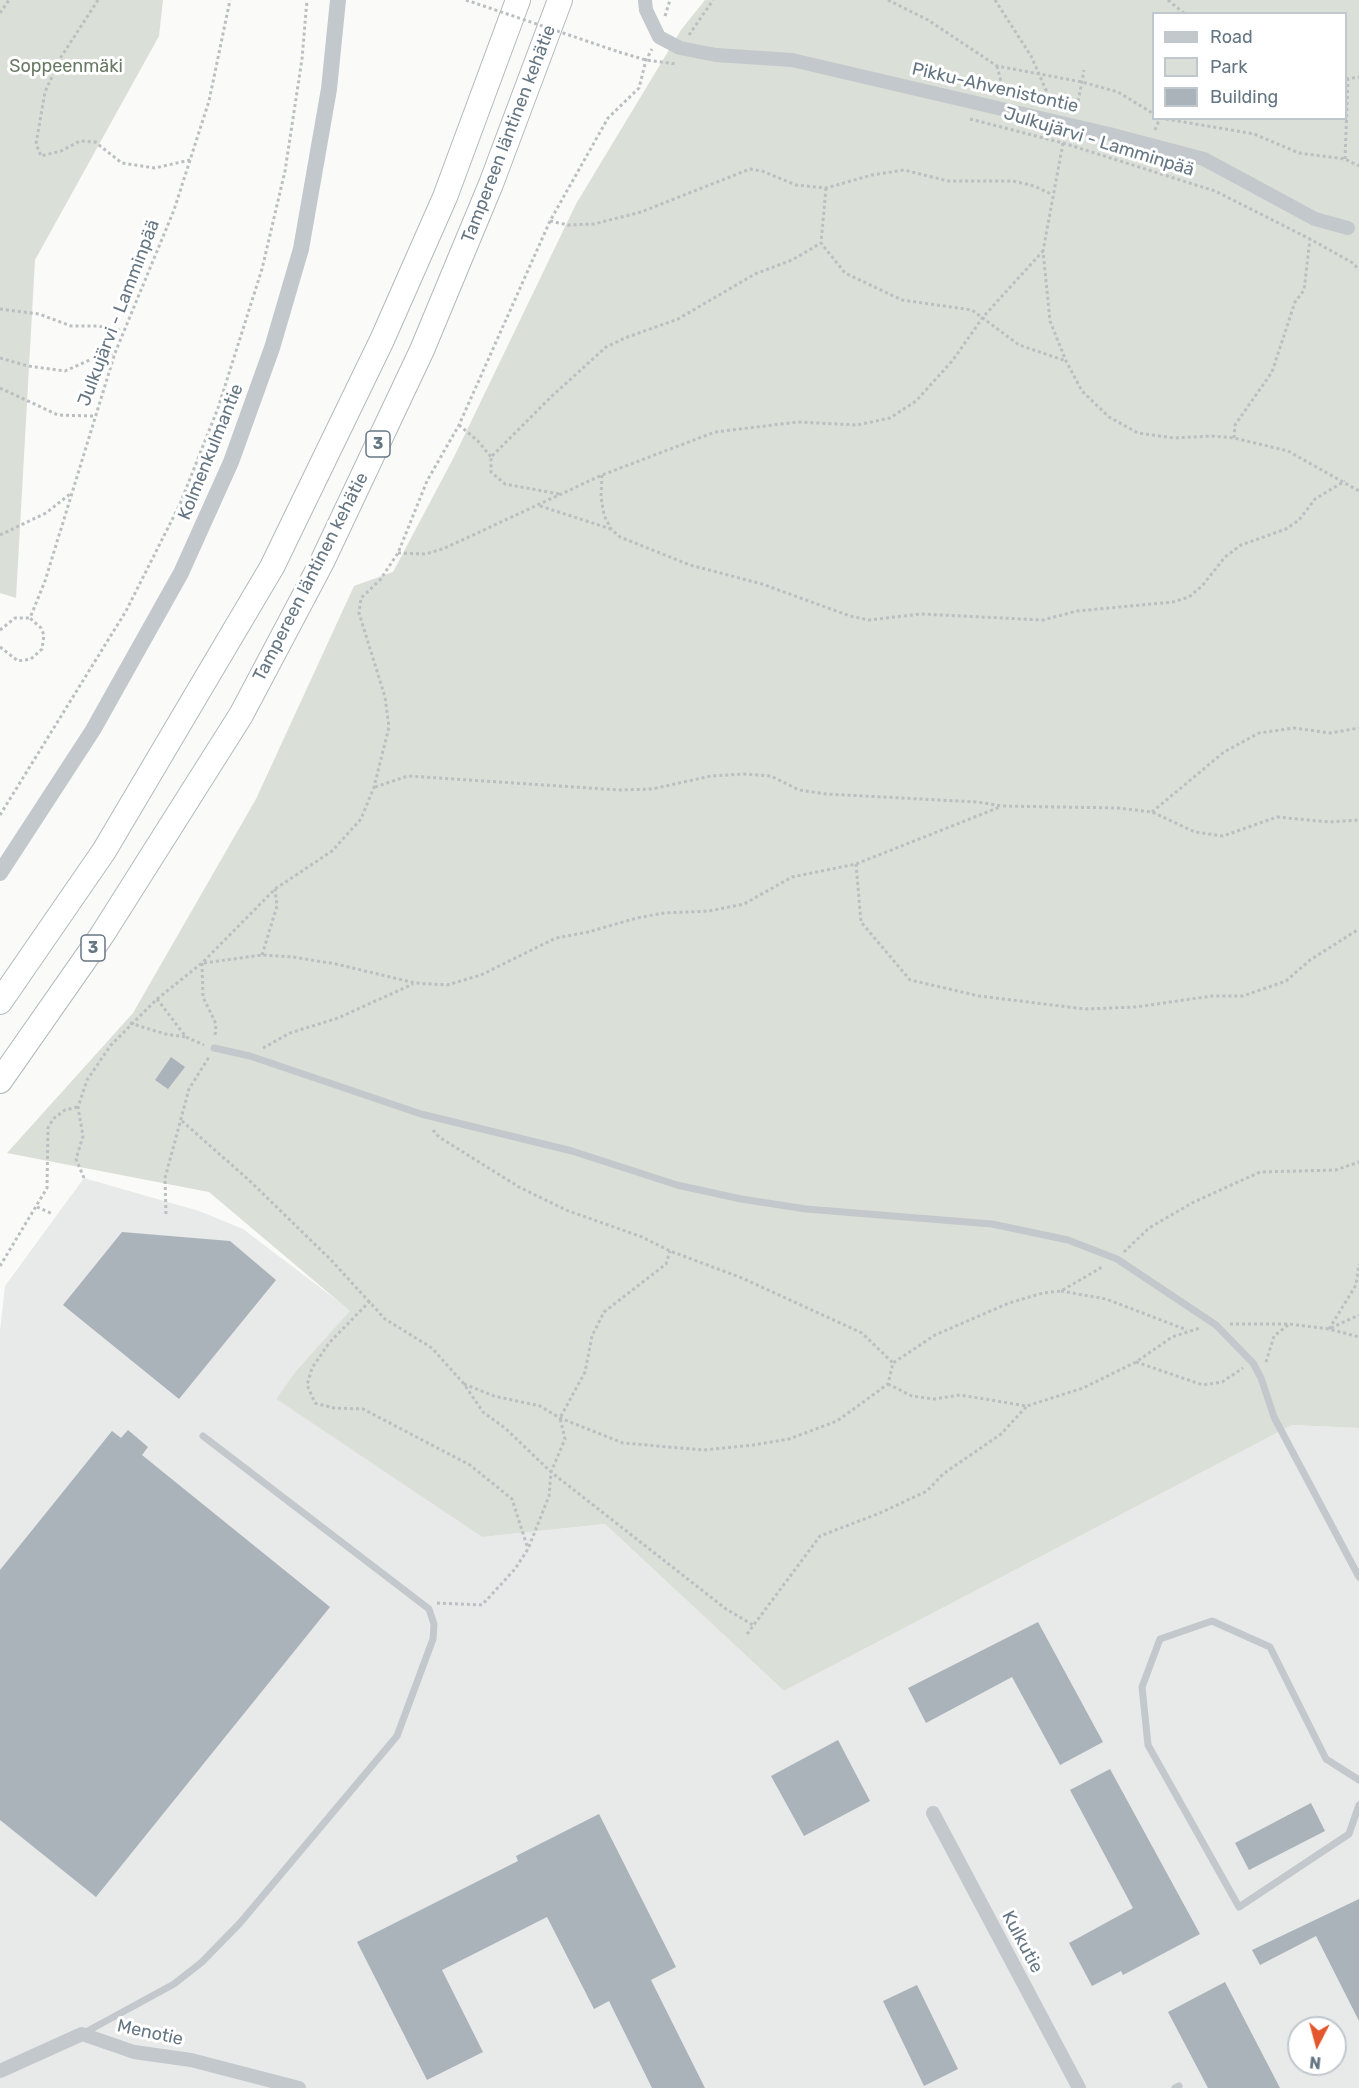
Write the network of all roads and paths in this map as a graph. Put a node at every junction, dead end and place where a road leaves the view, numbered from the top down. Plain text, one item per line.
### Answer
1 (9, 0) edge
2 (98, 0) edge
3 (231, 0) edge
4 (307, 0) edge
5 (338, 0) edge
6 (466, 0) edge
7 (518, 0) edge
8 (560, 0) edge
9 (645, 0) edge
10 (713, 0) edge
11 (888, 0) edge
12 (995, 0) edge
13 (1168, 0) edge
14 (1183, 12) edge
15 (0, 13) edge
16 (659, 37) junction
17 (680, 48) junction
18 (646, 60) junction
19 (681, 64) dead end
20 (997, 66) junction
21 (1084, 70) dead end
22 (1039, 75) junction
23 (1359, 77) edge
24 (1347, 79) edge
25 (1082, 82) junction
26 (1009, 110) junction
27 (1152, 113) edge
28 (961, 117) dead end
29 (1166, 120) edge
30 (1346, 120) edge
31 (1059, 122) junction
32 (1075, 125) junction
33 (1063, 143) junction
34 (1345, 159) junction
35 (190, 160) junction
36 (1359, 166) edge
37 (826, 188) junction
38 (1052, 195) junction
39 (550, 221) junction
40 (1348, 228) dead end
41 (1310, 238) junction
42 (821, 243) junction
43 (1043, 251) junction
44 (1359, 270) edge
45 (0, 309) edge
46 (983, 317) junction
47 (123, 331) junction
48 (115, 353) junction
49 (0, 358) edge
50 (1066, 361) junction
51 (0, 388) edge
52 (94, 416) junction
53 (459, 425) junction
54 (1233, 438) junction
55 (491, 457) junction
56 (602, 475) junction
57 (1344, 481) junction
58 (1359, 490) edge
59 (71, 493) junction
60 (561, 495) junction
61 (539, 505) junction
62 (611, 529) junction
63 (0, 535) edge
64 (398, 554) junction
65 (30, 618) junction
66 (0, 630) edge
67 (0, 647) edge
68 (1359, 728) edge
69 (374, 787) junction
70 (1002, 806) junction
71 (1152, 812) junction
72 (0, 815) edge
73 (1359, 820) edge
74 (856, 864) junction
75 (0, 873) edge
76 (275, 889) junction
77 (1359, 929) edge
78 (262, 955) junction
79 (202, 963) junction
80 (415, 983) junction
81 (157, 999) junction
82 (0, 1002) edge
83 (130, 1023) junction
84 (186, 1037) junction
85 (214, 1048) junction
86 (250, 1056) junction
87 (0, 1081) edge
88 (78, 1107) junction
89 (421, 1114) junction
90 (182, 1121) junction
91 (1359, 1162) edge
92 (84, 1178) dead end
93 (37, 1207) junction
94 (53, 1214) dead end
95 (166, 1214) dead end
96 (670, 1251) junction
97 (1117, 1259) junction
98 (1359, 1264) edge
99 (0, 1266) edge
100 (1061, 1291) junction
101 (369, 1301) junction
102 (1359, 1315) edge
103 (1216, 1324) junction
104 (1289, 1324) junction
105 (1329, 1329) junction
106 (1187, 1330) junction
107 (1359, 1337) edge
108 (1136, 1362) junction
109 (1253, 1363) junction
110 (893, 1364) junction
111 (1261, 1378) junction
112 (464, 1384) junction
113 (888, 1384) junction
114 (1027, 1406) junction
115 (560, 1418) junction
116 (203, 1436) dead end
117 (551, 1472) junction
118 (528, 1549) junction
119 (1359, 1577) edge
120 (423, 1605) junction
121 (753, 1625) junction
122 (747, 1634) dead end
123 (1359, 1780) edge
124 (1359, 1805) edge
125 (933, 1813) dead end
126 (82, 2034) junction
127 (0, 2071) edge
128 (298, 2088) edge
129 (1079, 2088) edge

1 - 15 path
2 - 35 path
3 - 35 path, Julkujärvi - Lamminpää
4 - 72 path
5 - 75 street, Kolmenkulmantie
6 - 18 path, bridge
7 - 82 highway, Tampereen läntinen kehätie / 3
8 - 87 highway, Tampereen läntinen kehätie / 3
9 - 16 street
10 - 17 path
11 - 20 path
12 - 22 path
13 - 14 path
16 - 17 street, Pikku-Ahvenistontie
16 - 18 path
17 - 26 street, Pikku-Ahvenistontie
18 - 19 path
18 - 39 path
20 - 22 path
20 - 26 path
21 - 25 path
22 - 25 path
22 - 31 path
23 - 24 path
25 - 27 path
25 - 32 path
26 - 31 street, Pikku-Ahvenistontie
28 - 33 path, Julkujärvi - Lamminpää
29 - 34 path
30 - 34 path
31 - 32 street, Pikku-Ahvenistontie
32 - 33 path
32 - 40 street, Pikku-Ahvenistontie
33 - 38 path
33 - 41 path, Julkujärvi - Lamminpää
34 - 36 path
35 - 47 path, Julkujärvi - Lamminpää
37 - 38 path
37 - 39 path
37 - 42 path
38 - 43 path
39 - 53 path
41 - 44 path, Julkujärvi - Lamminpää
41 - 54 path
42 - 46 path
42 - 55 path
43 - 46 path
43 - 50 path
45 - 47 path
46 - 50 path
46 - 56 path
47 - 48 path, Julkujärvi - Lamminpää
48 - 49 path
48 - 52 path, Julkujärvi - Lamminpää
50 - 54 path
51 - 52 path
52 - 59 path, Julkujärvi - Lamminpää
53 - 55 path
53 - 64 path
54 - 57 path
55 - 60 path
56 - 60 path
56 - 62 path
57 - 58 path
57 - 62 path
59 - 63 path
59 - 65 path, Julkujärvi - Lamminpää
60 - 61 path
61 - 62 path
61 - 64 path
64 - 69 path
65 - 66 path
65 - 67 path
68 - 71 path
69 - 70 path
69 - 76 path
70 - 71 path
70 - 74 path
71 - 73 path
74 - 77 path
74 - 80 path
76 - 78 path
76 - 79 path
78 - 79 path
78 - 80 path
79 - 81 path
79 - 85 path
80 - 86 path
81 - 83 path
81 - 84 path
83 - 84 path
83 - 88 path
84 - 85 path
85 - 86 lane
85 - 90 path
86 - 89 lane
88 - 92 path
88 - 93 path
89 - 96 path
89 - 97 lane
90 - 95 path
90 - 101 path
91 - 97 path
93 - 94 path
93 - 99 path
96 - 110 path
96 - 115 path
97 - 100 path
97 - 103 lane
98 - 105 path
100 - 106 path
100 - 110 path
101 - 112 path
101 - 118 path
102 - 105 path
103 - 104 path
103 - 106 path
103 - 109 lane
104 - 105 path
104 - 111 path
105 - 107 path
106 - 108 path
108 - 109 path
108 - 114 path
109 - 111 lane
110 - 113 path
111 - 119 lane
112 - 115 path
112 - 117 path
113 - 114 path
113 - 115 path
114 - 121 path
115 - 117 path
116 - 120 lane
117 - 118 path
117 - 121 path
118 - 120 path
120 - 126 lane
121 - 122 path
123 - 124 lane
125 - 129 street, Kulkutie
126 - 127 street
126 - 128 street, Menotie

